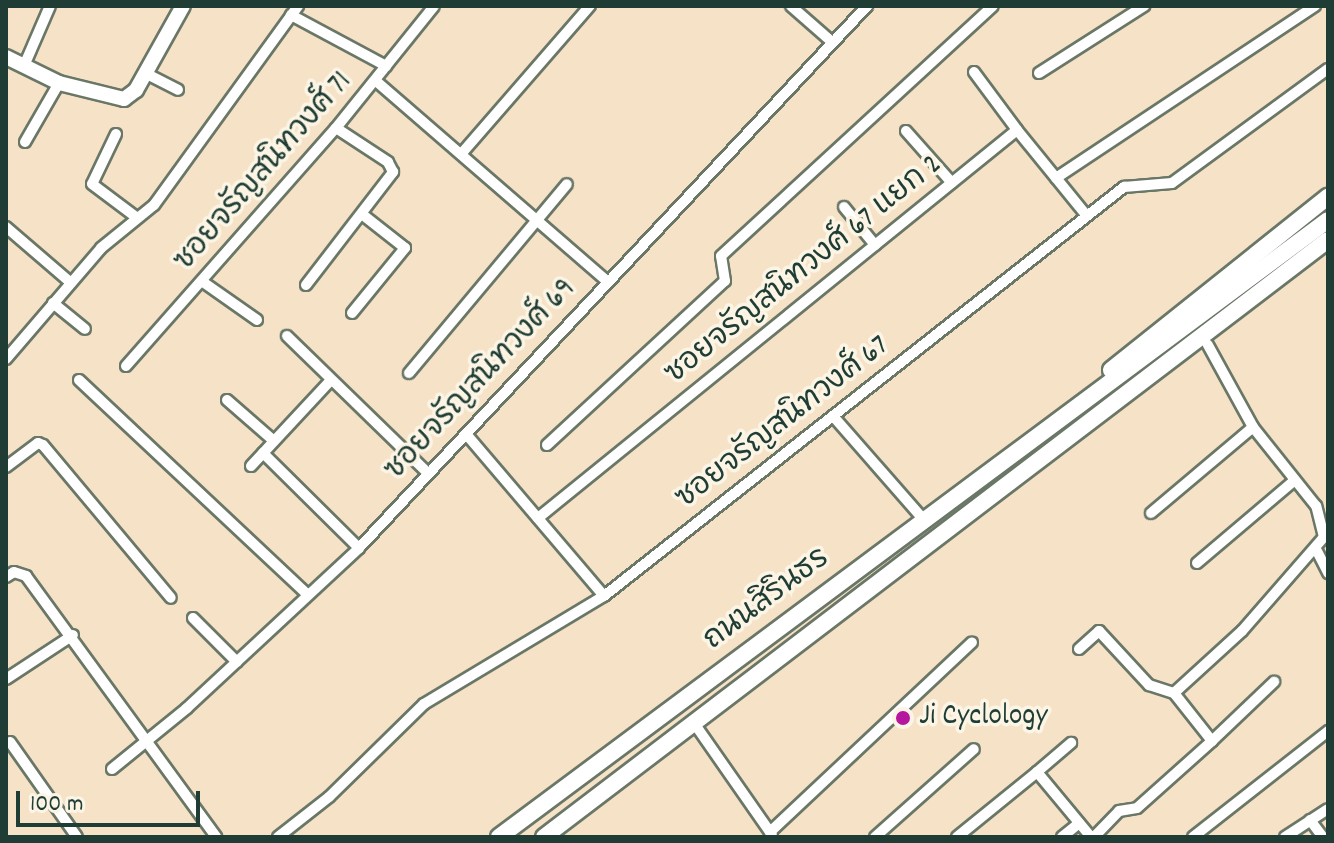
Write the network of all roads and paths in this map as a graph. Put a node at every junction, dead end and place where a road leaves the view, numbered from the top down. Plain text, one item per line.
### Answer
1 (50, 6) edge
2 (183, 6) edge
3 (434, 6) edge
4 (590, 6) edge
5 (791, 6) edge
6 (867, 6) edge
7 (993, 6) edge
8 (1144, 6) edge
9 (1315, 6) edge
10 (294, 11) edge
11 (831, 41) junction
12 (6, 57) edge
13 (24, 66) junction
14 (386, 66) junction
15 (1328, 69) edge
16 (974, 72) dead end
17 (145, 73) junction
18 (1039, 73) dead end
19 (376, 81) junction
20 (59, 83) junction
21 (178, 90) dead end
22 (336, 128) junction
23 (1017, 130) junction
24 (906, 131) dead end
25 (116, 134) dead end
26 (25, 142) dead end
27 (462, 153) junction
28 (1056, 178) junction
29 (952, 183) junction
30 (567, 184) dead end
31 (1328, 197) edge
32 (844, 207) dead end
33 (363, 215) junction
34 (1086, 215) junction
35 (136, 217) junction
36 (535, 219) junction
37 (1328, 220) edge
38 (6, 227) edge
39 (1328, 240) edge
40 (875, 245) junction
41 (1328, 253) edge
42 (70, 282) junction
43 (203, 282) junction
44 (608, 282) junction
45 (306, 285) dead end
46 (53, 303) junction
47 (352, 313) dead end
48 (1217, 314) junction
49 (257, 320) dead end
50 (85, 329) dead end
51 (287, 336) dead end
52 (1208, 345) junction
53 (6, 359) edge
54 (126, 366) dead end
55 (409, 373) dead end
56 (79, 380) dead end
57 (331, 380) junction
58 (227, 400) dead end
59 (1070, 410) junction
60 (833, 416) junction
61 (1097, 417) junction
62 (1253, 427) junction
63 (467, 435) junction
64 (274, 441) junction
65 (547, 445) dead end
66 (263, 453) junction
67 (251, 466) dead end
68 (6, 467) edge
69 (428, 473) junction
70 (1295, 480) junction
71 (1151, 513) dead end
72 (538, 518) junction
73 (924, 520) junction
74 (359, 548) junction
75 (1317, 551) junction
76 (1197, 563) dead end
77 (1328, 573) edge
78 (6, 577) edge
79 (308, 595) junction
80 (604, 596) junction
81 (171, 598) dead end
82 (193, 618) dead end
83 (73, 635) junction
84 (972, 642) dead end
85 (1079, 649) dead end
86 (237, 662) junction
87 (6, 679) edge
88 (1274, 682) dead end
89 (1174, 693) junction
90 (694, 723) junction
91 (1328, 731) edge
92 (1212, 741) junction
93 (10, 742) dead end
94 (1071, 743) dead end
95 (145, 744) junction
96 (974, 749) dead end
97 (112, 769) dead end
98 (1037, 772) junction
99 (1328, 809) edge
100 (1310, 820) junction
101 (1079, 823) junction
102 (771, 834) edge
103 (77, 837) edge
104 (216, 837) edge
105 (278, 837) edge
106 (499, 837) edge
107 (544, 837) edge
108 (875, 837) edge
109 (957, 837) edge
110 (1062, 837) edge
111 (1092, 837) edge
112 (1193, 837) edge
113 (1285, 837) edge
114 (1323, 837) edge

1 - 13 street
2 - 17 street
3 - 14 street, ซอยจรัญสนิทวงศ์ 71
4 - 27 street
5 - 11 street
6 - 11 street, ซอยจรัญสนิทวงศ์ 69
7 - 65 street
8 - 18 street
9 - 28 street
10 - 14 street
10 - 35 street
11 - 44 street, ซอยจรัญสนิทวงศ์ 69
12 - 13 street
13 - 20 street
14 - 19 street, ซอยจรัญสนิทวงศ์ 71
15 - 34 street, ซอยจรัญสนิทวงศ์ 67
16 - 23 street
17 - 20 street
17 - 21 street
19 - 22 street, ซอยจรัญสนิทวงศ์ 71
19 - 27 street
20 - 26 street
22 - 33 street
22 - 43 street, ซอยจรัญสนิทวงศ์ 71
23 - 28 street
23 - 29 street, ซอยจรัญสนิทวงศ์ 67 แยก 2
24 - 29 street
25 - 35 street
27 - 36 street
28 - 34 street
29 - 40 street, ซอยจรัญสนิทวงศ์ 67 แยก 2
30 - 36 street
31 - 59 main road, ถนนสิรินธร
32 - 40 street
33 - 45 street
33 - 47 street
34 - 60 street, ซอยจรัญสนิทวงศ์ 67
35 - 42 street
36 - 44 street
36 - 55 street
37 - 48 main road, ถนนสิรินธร
38 - 42 street
39 - 48 main road, ถนนสิรินธร
40 - 72 street, ซอยจรัญสนิทวงศ์ 67 แยก 2
41 - 52 main road, ถนนสิรินธร
42 - 46 street
43 - 49 street
43 - 54 street, ซอยจรัญสนิทวงศ์ 71
44 - 63 street, ซอยจรัญสนิทวงศ์ 69
46 - 50 street
46 - 53 street
48 - 59 main road, ถนนสิรินธร
48 - 61 main road, ถนนสิรินธร
51 - 57 street
52 - 61 main road, ถนนสิรินธร
52 - 62 street
56 - 79 street
57 - 64 street
57 - 69 street
58 - 64 street
59 - 73 main road, ถนนสิรินธร
60 - 73 street
60 - 80 street, ซอยจรัญสนิทวงศ์ 67
61 - 90 main road, ถนนสิรินธร
62 - 70 street
62 - 71 street
63 - 69 street, ซอยจรัญสนิทวงศ์ 69
63 - 72 street
64 - 66 street
66 - 67 street
66 - 74 street
68 - 81 street
69 - 74 street, ซอยจรัญสนิทวงศ์ 69
70 - 75 street
70 - 76 street
72 - 80 street
73 - 106 main road, ถนนสิรินธร
74 - 79 street, ซอยจรัญสนิทวงศ์ 69
75 - 77 street
75 - 89 street
78 - 83 street
79 - 86 street, ซอยจรัญสนิทวงศ์ 69
80 - 105 street, ซอยจรัญสนิทวงศ์ 67
82 - 86 street
83 - 87 street
83 - 95 street
84 - 102 street
85 - 89 street
86 - 95 street, ซอยจรัญสนิทวงศ์ 69
88 - 92 street
89 - 92 street
90 - 102 street
90 - 107 main road, ถนนสิรินธร
91 - 112 street
92 - 111 street
93 - 103 street
94 - 98 street
95 - 97 street, ซอยจรัญสนิทวงศ์ 69
95 - 104 street
96 - 108 street
98 - 101 street
98 - 109 street
99 - 100 street
100 - 113 street
100 - 114 street
101 - 110 street
101 - 111 street

